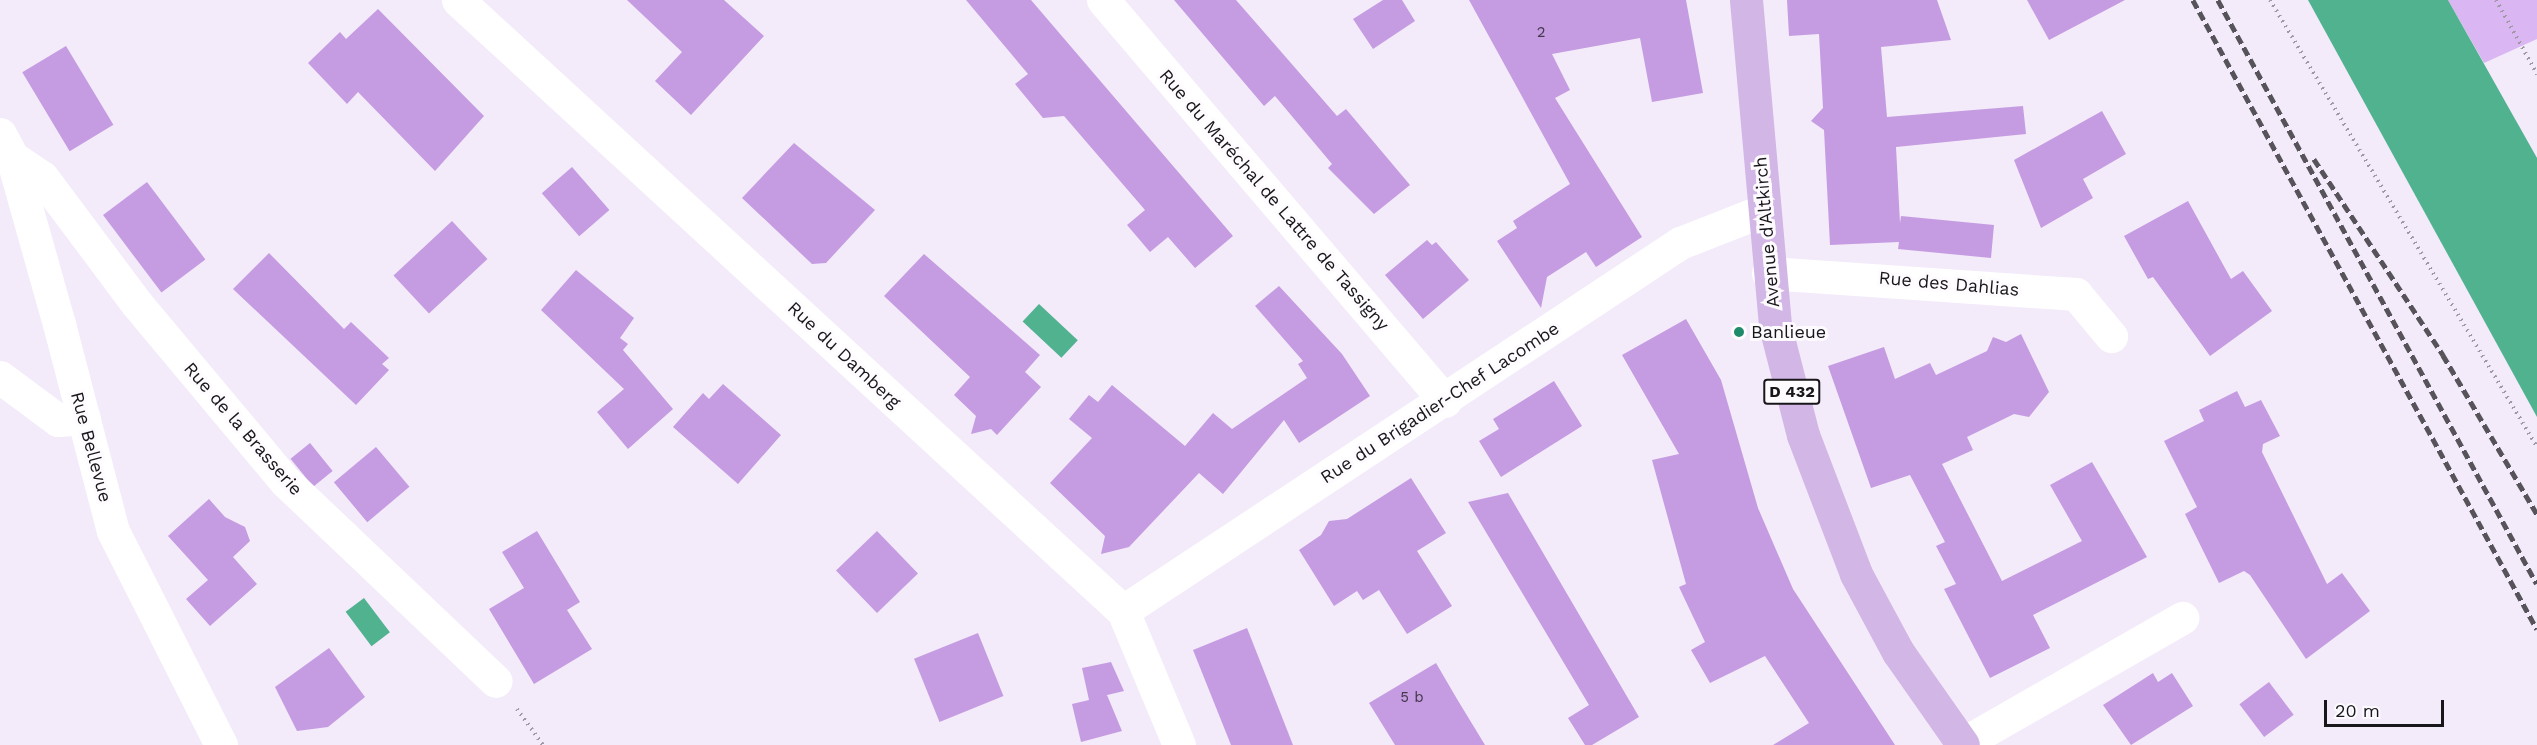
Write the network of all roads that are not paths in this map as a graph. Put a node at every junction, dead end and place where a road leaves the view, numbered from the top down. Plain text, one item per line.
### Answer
1 (458, 0) edge
2 (1103, 0) edge
3 (1746, 0) edge
4 (6, 146) edge
5 (1764, 210) junction
6 (1768, 273) junction
7 (2111, 336) dead end
8 (0, 377) edge
9 (1445, 401) junction
10 (84, 418) junction
11 (1123, 611) junction
12 (2182, 618) dead end
13 (496, 681) dead end
14 (1962, 744) edge
15 (221, 745) edge
16 (1179, 745) edge

1 - 11 street, Rue du Damberg
2 - 9 street, Rue du Maréchal de Lattre de Tassigny
3 - 5 main road, Avenue d'Altkirch / D 432
4 - 10 street, Rue Bellevue
4 - 13 street, Rue de la Brasserie
5 - 6 main road, Avenue d'Altkirch / D 432
5 - 9 street, Rue du Brigadier-Chef Lacombe
6 - 7 street, Rue des Dahlias
6 - 14 main road, Avenue d'Altkirch / D 432
8 - 10 street
9 - 11 street, Rue du Brigadier-Chef Lacombe
10 - 15 street, Rue Bellevue
11 - 16 street, Rue du Damberg
12 - 14 street

